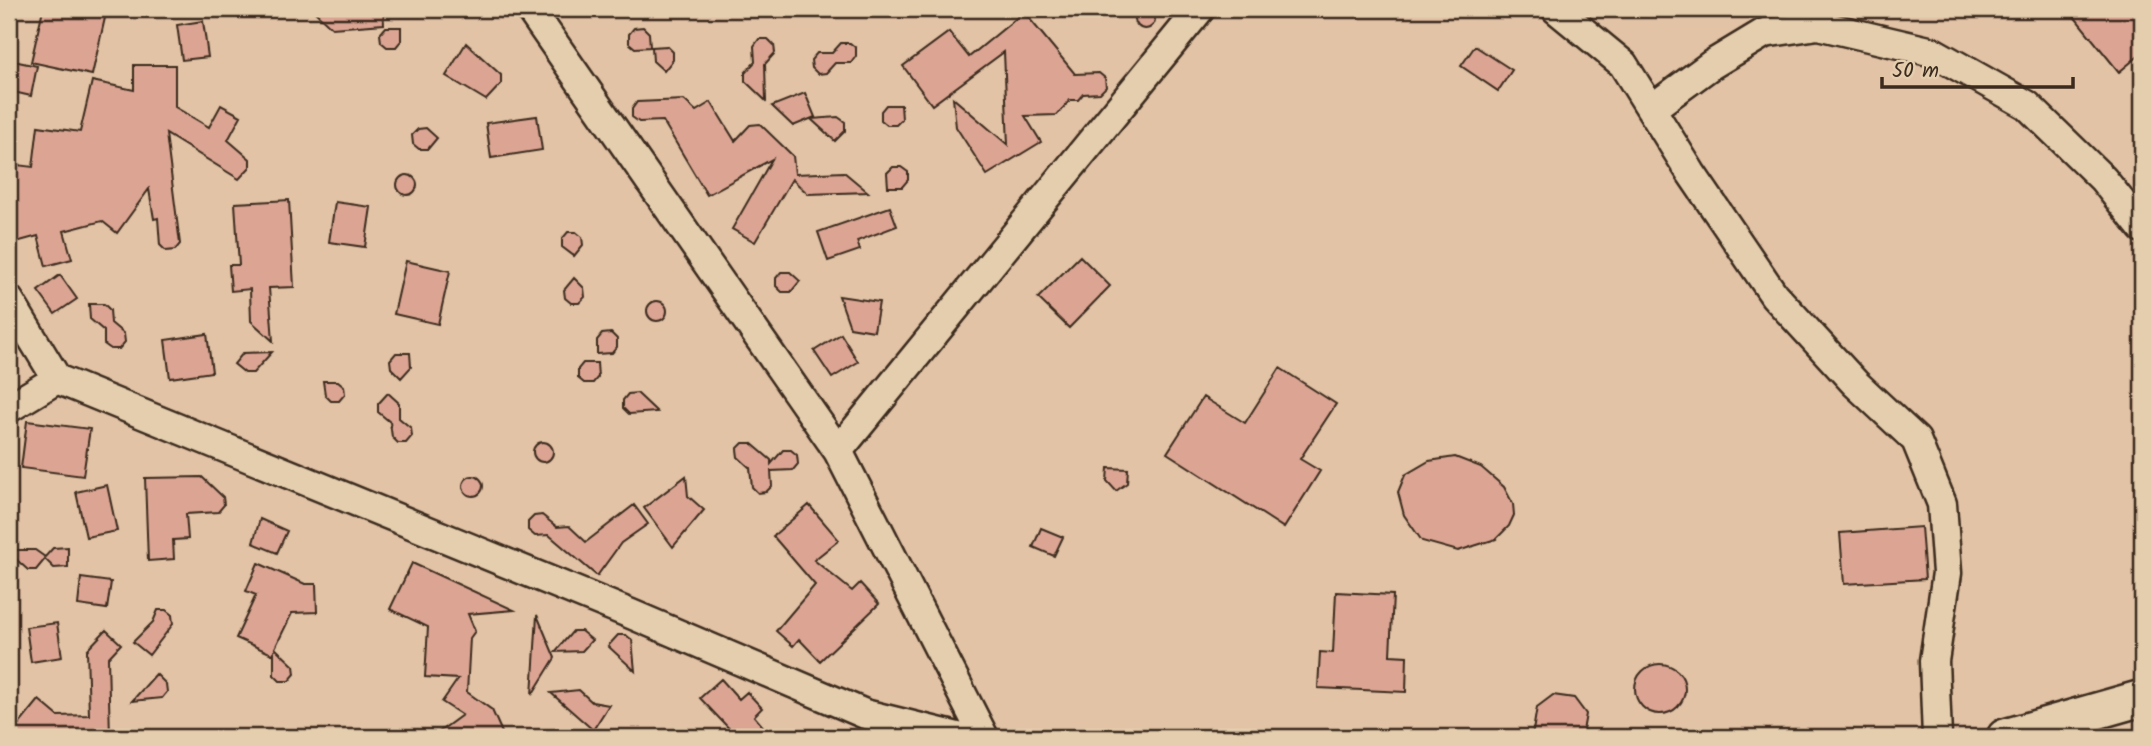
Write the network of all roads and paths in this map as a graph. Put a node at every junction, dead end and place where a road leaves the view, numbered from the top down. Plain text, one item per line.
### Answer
1 (530, 9) edge
2 (1200, 9) edge
3 (1556, 9) edge
4 (1650, 109) junction
5 (2142, 228) edge
6 (9, 300) edge
7 (57, 379) junction
8 (9, 408) edge
9 (838, 452) junction
10 (2142, 698) edge
11 (958, 737) edge
12 (984, 737) edge
13 (1937, 737) edge
14 (2005, 737) edge

1 - 9 street
2 - 9 street
3 - 4 street
4 - 5 street
4 - 13 street
6 - 7 street
7 - 8 street
7 - 11 street
9 - 12 street
10 - 14 main road

